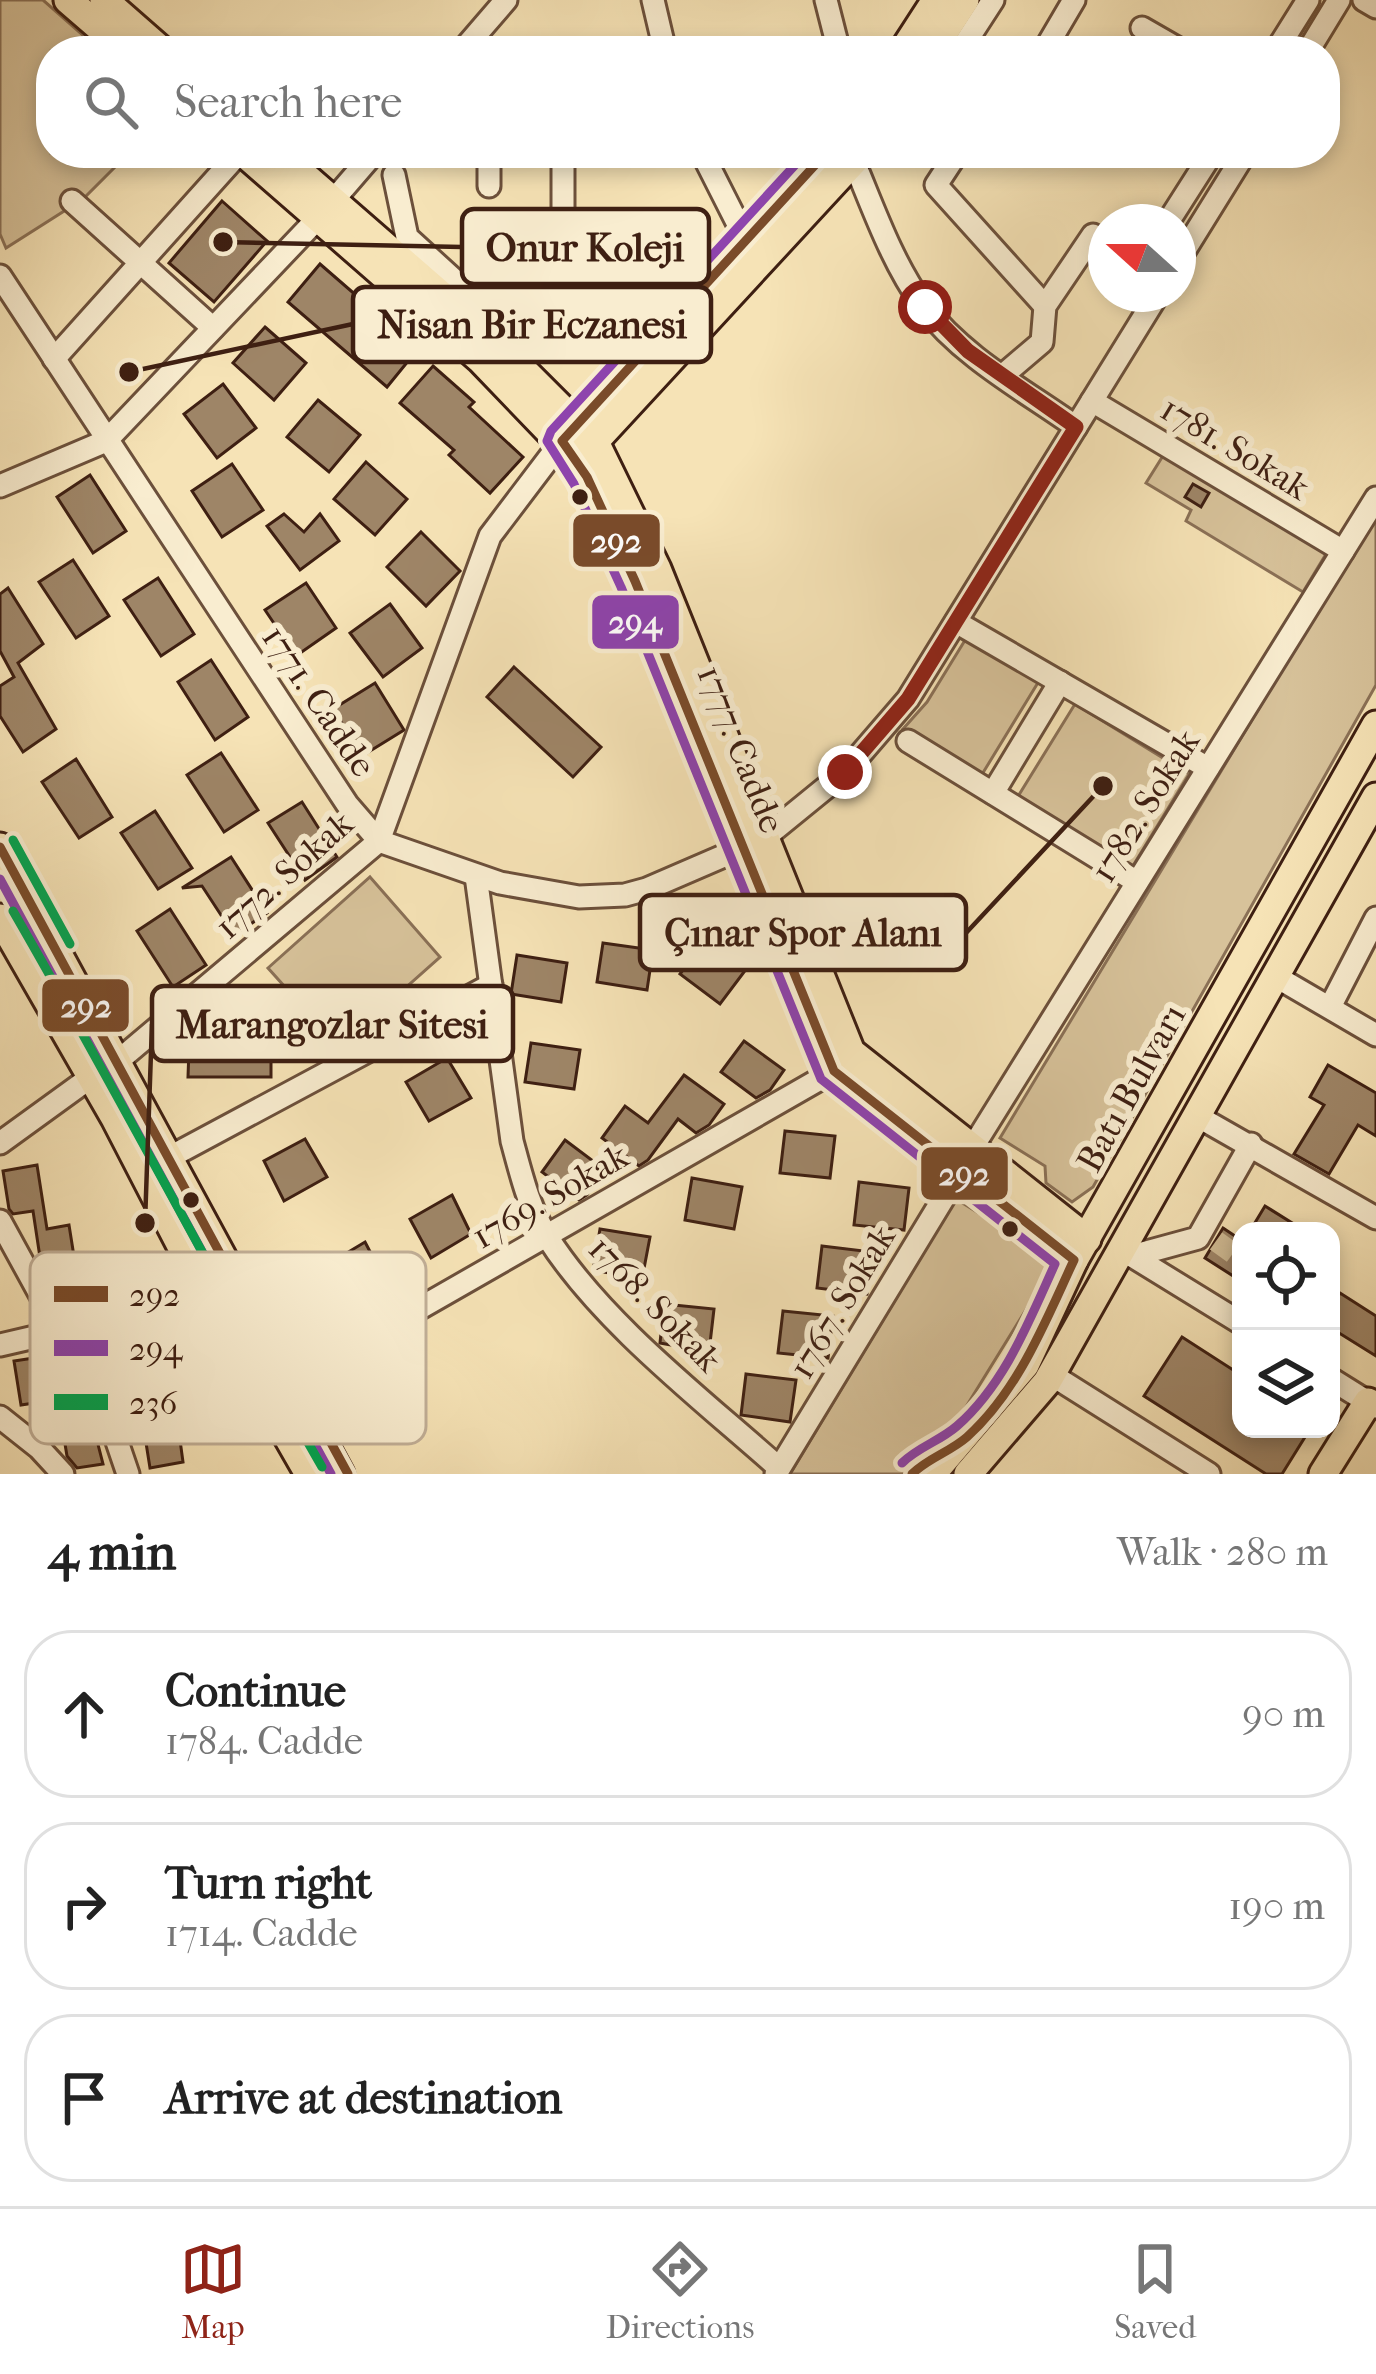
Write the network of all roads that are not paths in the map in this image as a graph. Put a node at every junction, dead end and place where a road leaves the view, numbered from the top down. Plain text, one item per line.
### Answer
1 (68, 0) edge
2 (104, 0) edge
3 (506, 0) edge
4 (653, 0) edge
5 (826, 0) edge
6 (936, 0) edge
7 (965, 0) edge
8 (993, 0) edge
9 (1074, 0) edge
10 (1308, 0) edge
11 (1339, 0) edge
12 (1364, 0) edge
13 (1376, 7) edge
14 (1142, 28) dead end
15 (110, 36) edge
16 (145, 36) edge
17 (475, 36) edge
18 (661, 36) edge
19 (835, 36) edge
20 (913, 36) edge
21 (942, 36) edge
22 (970, 36) edge
23 (1054, 36) edge
24 (1156, 36) edge
25 (1285, 36) edge
26 (1317, 36) edge
27 (228, 168) edge
28 (264, 168) edge
29 (291, 168) edge
30 (361, 168) edge
31 (489, 168) edge
32 (563, 168) edge
33 (710, 168) edge
34 (815, 168) edge
35 (846, 168) edge
36 (862, 168) edge
37 (947, 168) edge
38 (1202, 168) edge
39 (1236, 168) edge
40 (394, 175) dead end
41 (489, 186) dead end
42 (72, 200) dead end
43 (1179, 204) edge
44 (325, 209) junction
45 (1196, 232) edge
46 (1088, 243) edge
47 (756, 249) junction
48 (140, 263) junction
49 (0, 276) edge
50 (1046, 306) junction
51 (472, 309) junction
52 (1147, 312) edge
53 (213, 328) junction
54 (611, 348) dead end
55 (54, 359) junction
56 (1002, 376) junction
57 (1092, 401) junction
58 (1076, 427) junction
59 (106, 441) junction
60 (578, 441) junction
61 (0, 486) edge
62 (1376, 498) edge
63 (1343, 551) junction
64 (956, 622) junction
65 (1060, 682) junction
66 (1376, 725) edge
67 (908, 741) dead end
68 (1208, 768) junction
69 (993, 793) junction
70 (1376, 797) edge
71 (380, 841) junction
72 (753, 843) junction
73 (0, 847) edge
74 (476, 876) junction
75 (1137, 882) junction
76 (0, 918) edge
77 (1376, 918) edge
78 (1275, 976) junction
79 (491, 985) junction
80 (1330, 1007) junction
81 (1376, 1034) edge
82 (118, 1061) junction
83 (834, 1071) junction
84 (91, 1078) junction
85 (1197, 1116) junction
86 (0, 1143) edge
87 (1251, 1144) junction
88 (170, 1157) junction
89 (966, 1160) junction
90 (1376, 1218) edge
91 (0, 1221) edge
92 (547, 1236) junction
93 (1081, 1250) junction
94 (184, 1252) edge
95 (220, 1252) edge
96 (1127, 1253) junction
97 (30, 1281) edge
98 (426, 1305) edge
99 (1232, 1317) edge
100 (30, 1338) edge
101 (0, 1345) edge
102 (1052, 1375) junction
103 (1340, 1384) edge
104 (1372, 1404) edge
105 (0, 1418) edge
106 (964, 1440) junction
107 (30, 1441) edge
108 (34, 1444) edge
109 (118, 1444) edge
110 (274, 1444) edge
111 (292, 1444) edge
112 (327, 1444) edge
113 (330, 1444) edge
114 (778, 1471) edge
115 (63, 1474) edge
116 (128, 1474) edge
117 (291, 1474) edge
118 (309, 1474) edge
119 (344, 1474) edge
120 (912, 1474) edge
121 (932, 1474) edge
122 (968, 1474) edge
123 (1209, 1474) edge
124 (1324, 1474) edge

1 - 15 main road
2 - 16 main road
3 - 17 street
4 - 18 street
5 - 19 street
6 - 20 main road
7 - 21 main road
8 - 22 street
9 - 23 street
10 - 25 street
11 - 26 street
12 - 13 street
14 - 24 street
27 - 48 street
28 - 44 main road, 1777. Cadde
29 - 44 main road, 1777. Cadde
30 - 44 street
31 - 41 street
32 - 51 street
33 - 47 street
34 - 47 main road
35 - 47 main road
36 - 56 street
37 - 50 street
38 - 43 street
39 - 45 street
40 - 51 street
42 - 48 street
44 - 51 main road, 1777. Cadde
44 - 53 street
44 - 60 main road, 1777. Cadde
46 - 50 street
47 - 60 main road
48 - 53 street
48 - 55 street
49 - 55 street, 1771. Cadde
50 - 56 street
51 - 54 street
51 - 60 main road, 1777. Cadde
52 - 57 street, 1771. Cadde
53 - 59 street
55 - 59 street, 1771. Cadde
56 - 58 street
57 - 58 street, 1771. Cadde
57 - 63 street, 1781. Sokak
58 - 64 street, 1771. Cadde
59 - 61 street
59 - 71 street, 1771. Cadde
60 - 71 street, 1772. Sokak
60 - 72 main road, 1777. Cadde
62 - 63 street, 1782. Sokak
63 - 68 street, 1782. Sokak
64 - 65 street
64 - 72 street, 1771. Cadde
65 - 68 street
65 - 69 street
66 - 93 main road, Batı Bulvarı
67 - 69 street
68 - 75 street, 1782. Sokak
69 - 75 street
70 - 78 main road, Batı Bulvarı
71 - 74 street, 1771. Cadde
71 - 82 street, 1772. Sokak
72 - 74 street, 1771. Cadde
72 - 83 main road, 1777. Cadde
72 - 89 main road, 1777. Cadde
73 - 82 main road
74 - 79 street, 1768. Sokak
75 - 89 street, 1782. Sokak
76 - 84 main road
77 - 80 street
78 - 80 street
78 - 85 main road, Batı Bulvarı
79 - 88 street
79 - 92 street, 1768. Sokak
80 - 81 street
82 - 88 main road
83 - 89 main road, 1777. Cadde
83 - 92 street, 1769. Sokak
84 - 86 street
84 - 94 main road
85 - 87 street
85 - 96 main road, Batı Bulvarı
87 - 90 street
87 - 96 street
88 - 95 main road
89 - 93 main road, 1777. Cadde
89 - 114 street, 1767. Sokak
91 - 97 street
92 - 98 street, 1769. Sokak
92 - 114 street, 1768. Sokak
93 - 106 main road, Batı Bulvarı
96 - 99 street
96 - 102 main road, Batı Bulvarı
100 - 101 street
102 - 122 main road, Batı Bulvarı
102 - 123 street
103 - 104 street
104 - 124 main road
105 - 107 street
106 - 120 main road
106 - 121 main road, Batı Bulvarı
108 - 115 street
109 - 116 street
110 - 117 main road
111 - 118 main road
112 - 119 main road
113 - 119 main road

